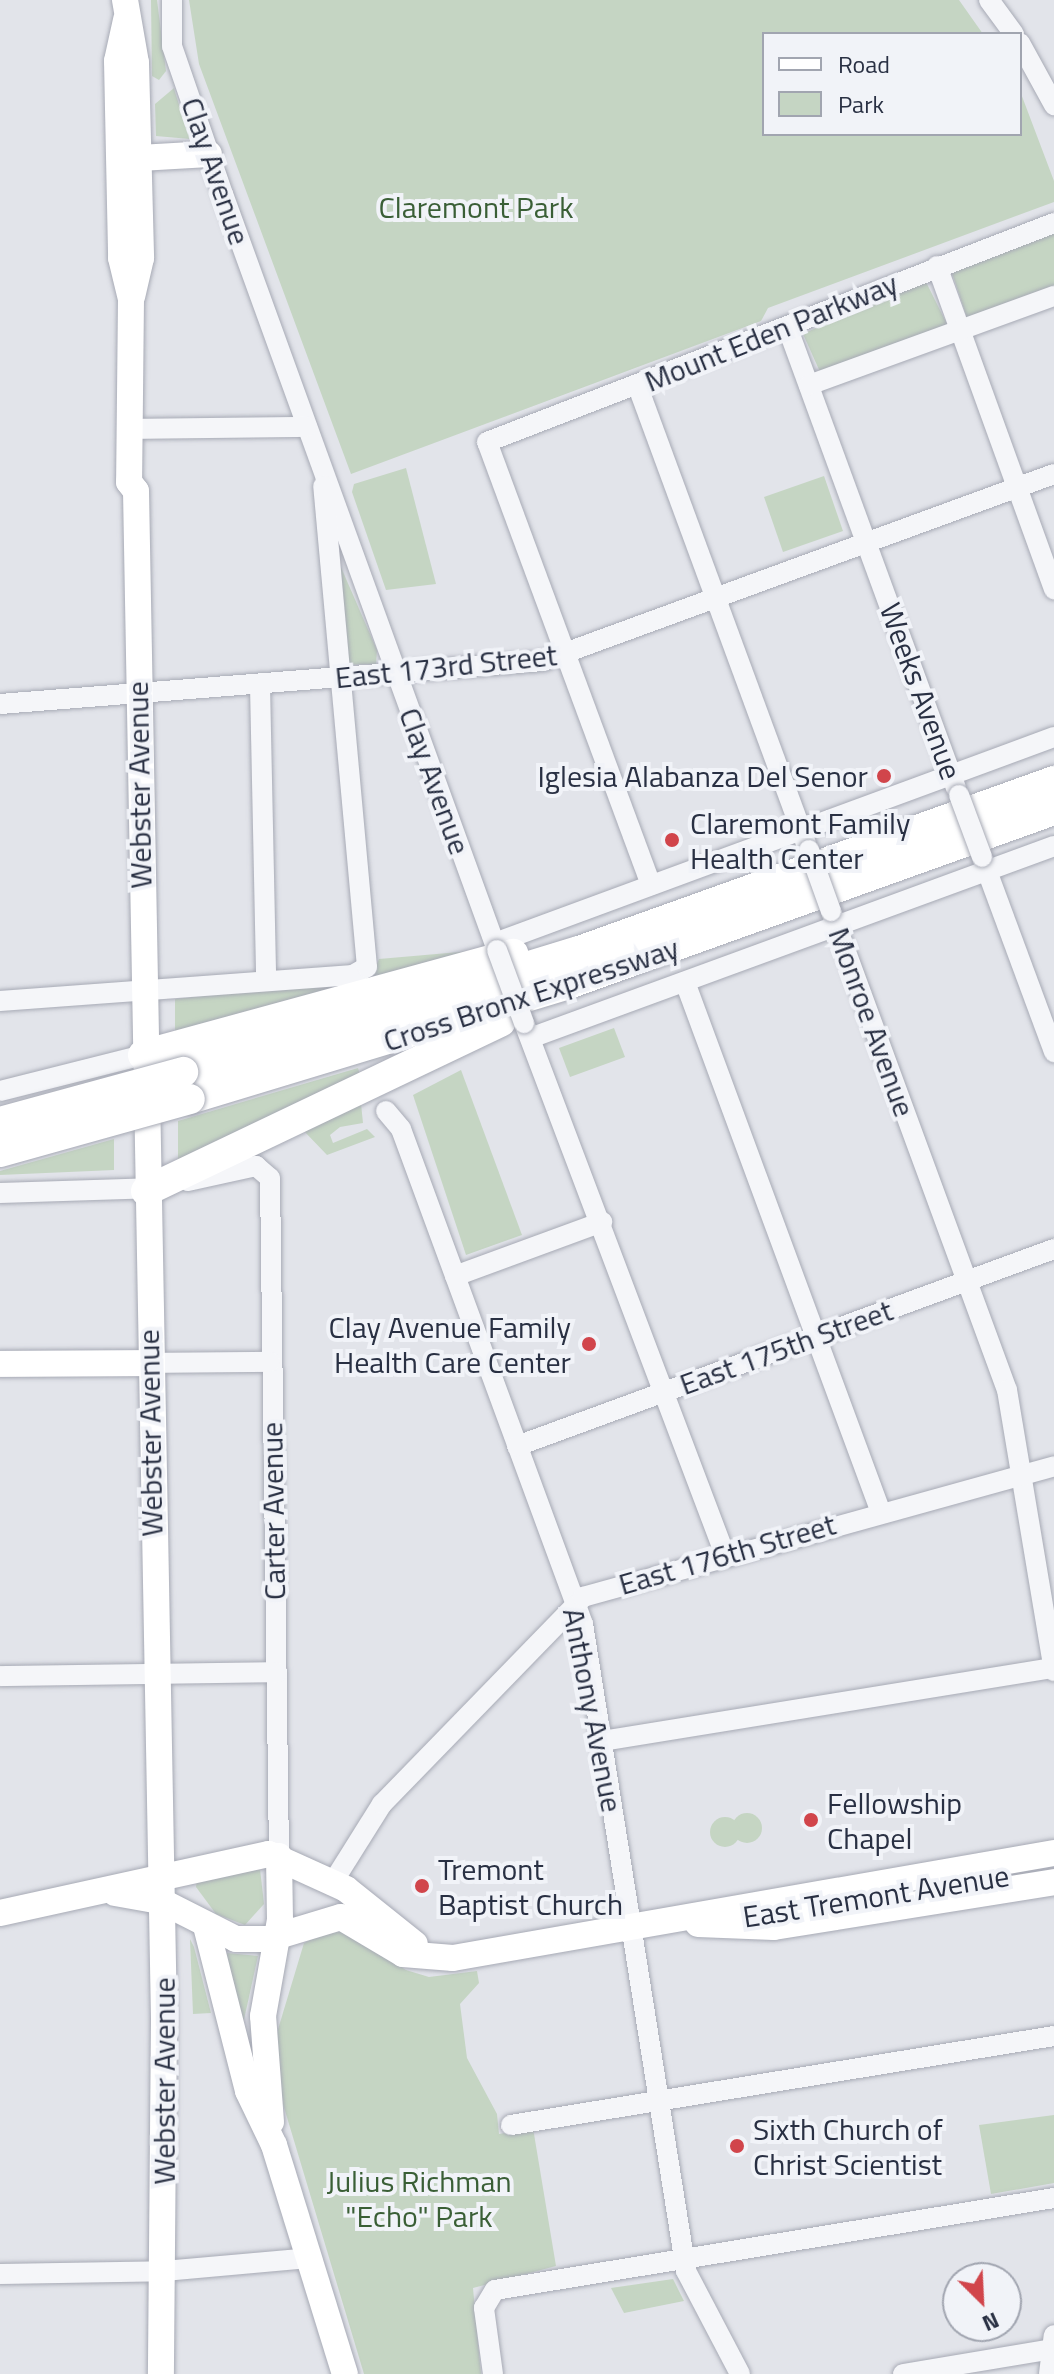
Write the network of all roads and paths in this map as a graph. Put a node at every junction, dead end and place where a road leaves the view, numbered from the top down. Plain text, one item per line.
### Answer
1 (172, 0) edge
2 (989, 0) edge
3 (125, 10) edge
4 (1013, 32) edge
5 (1022, 47) edge
6 (1054, 105) edge
7 (209, 154) junction
8 (129, 158) junction
9 (1054, 223) edge
10 (937, 266) junction
11 (1054, 296) edge
12 (788, 329) junction
13 (959, 330) junction
14 (809, 385) junction
15 (638, 387) junction
16 (307, 427) junction
17 (134, 429) junction
18 (322, 466) junction
19 (1054, 474) edge
20 (1017, 487) junction
21 (866, 542) junction
22 (1054, 589) edge
23 (716, 598) junction
24 (566, 654) junction
25 (395, 674) junction
26 (337, 678) junction
27 (260, 685) junction
28 (137, 695) junction
29 (0, 704) edge
30 (1054, 737) edge
31 (952, 775) junction
32 (1054, 781) edge
33 (1054, 810) edge
34 (801, 830) junction
35 (1054, 846) edge
36 (985, 864) junction
37 (651, 885) junction
38 (834, 919) junction
39 (496, 946) junction
40 (579, 951) junction
41 (628, 964) junction
42 (266, 980) junction
43 (685, 982) junction
44 (142, 991) junction
45 (0, 1001) edge
46 (528, 1030) junction
47 (1054, 1052) edge
48 (143, 1055) junction
49 (186, 1086) junction
50 (0, 1091) edge
51 (386, 1111) dead end
52 (0, 1122) edge
53 (0, 1152) edge
54 (146, 1191) junction
55 (0, 1193) edge
56 (602, 1222) junction
57 (1054, 1249) edge
58 (455, 1276) junction
59 (967, 1281) junction
60 (816, 1336) junction
61 (270, 1362) junction
62 (148, 1363) junction
63 (0, 1364) edge
64 (664, 1392) junction
65 (517, 1446) junction
66 (1054, 1466) edge
67 (1022, 1471) junction
68 (880, 1510) junction
69 (725, 1555) junction
70 (575, 1605) junction
71 (1054, 1669) edge
72 (277, 1672) junction
73 (154, 1673) junction
74 (0, 1676) edge
75 (602, 1741) junction
76 (1054, 1841) edge
77 (1054, 1853) edge
78 (279, 1856) junction
79 (1054, 1868) edge
80 (333, 1882) junction
81 (1054, 1882) edge
82 (160, 1888) junction
83 (0, 1913) edge
84 (702, 1918) junction
85 (206, 1926) junction
86 (640, 1929) junction
87 (282, 1934) junction
88 (439, 1957) junction
89 (1054, 2036) edge
90 (659, 2101) junction
91 (511, 2125) dead end
92 (274, 2145) junction
93 (1054, 2198) edge
94 (311, 2258) junction
95 (684, 2258) junction
96 (164, 2271) junction
97 (0, 2274) edge
98 (1053, 2342) edge
99 (161, 2374) edge
100 (345, 2374) edge
101 (493, 2374) edge
102 (740, 2374) edge
103 (903, 2374) edge
104 (1049, 2374) edge

1 - 7 street, Clay Avenue
2 - 4 street
3 - 8 main road, Webster Avenue
5 - 6 street
7 - 8 main road
7 - 16 street, Clay Avenue
8 - 17 main road, Webster Avenue
9 - 10 street, Mount Eden Parkway
10 - 12 street, Mount Eden Parkway
10 - 13 street
11 - 13 street
12 - 14 street, Weeks Avenue
12 - 15 street, Mount Eden Parkway
13 - 14 street
13 - 20 street
14 - 21 street, Weeks Avenue
15 - 23 street, Monroe Avenue
15 - 24 street, Mount Eden Parkway
16 - 17 street
16 - 18 street, Clay Avenue
17 - 28 main road, Webster Avenue
18 - 25 street, Clay Avenue
18 - 26 street
19 - 20 street, East 173rd Street
20 - 21 street, East 173rd Street
20 - 22 street
21 - 23 street, East 173rd Street
21 - 31 street, Weeks Avenue
23 - 24 street, East 173rd Street
23 - 34 street, Monroe Avenue
24 - 25 street, East 173rd Street
24 - 37 street
25 - 26 street, East 173rd Street
25 - 39 street, Clay Avenue
26 - 27 street, East 173rd Street
26 - 42 street
27 - 28 street, East 173rd Street
27 - 42 street
28 - 29 street, East 173rd Street
28 - 44 main road, Webster Avenue
30 - 31 street
31 - 34 street
31 - 36 street, Weeks Avenue, bridge
32 - 40 highway, Cross Bronx Expressway
33 - 41 highway, Cross Bronx Expressway
34 - 37 street
34 - 38 street, Monroe Avenue, bridge
35 - 36 street
36 - 38 street
36 - 47 street, Weeks Avenue
37 - 39 street
38 - 43 street
38 - 59 street, Monroe Avenue
39 - 46 street, Clay Avenue, bridge
40 - 48 highway
40 - 49 highway, Cross Bronx Expressway
41 - 49 highway, Cross Bronx Expressway
41 - 54 highway
42 - 44 street
43 - 46 street
43 - 60 street
44 - 45 street
44 - 48 main road, Webster Avenue
46 - 56 street, Clay Avenue
48 - 50 street
48 - 54 main road, Webster Avenue
49 - 52 highway, Cross Bronx Expressway, bridge
49 - 53 highway, Cross Bronx Expressway, bridge
51 - 58 street, Anthony Avenue
54 - 55 street
54 - 61 street, Carter Avenue
54 - 62 main road, Webster Avenue
56 - 58 street
56 - 64 street, Clay Avenue
57 - 59 street, East 175th Street
58 - 65 street, Anthony Avenue
59 - 60 street, East 175th Street
59 - 67 street, Monroe Avenue
60 - 64 street, East 175th Street
60 - 68 street
61 - 62 street
61 - 72 street, Carter Avenue
62 - 63 main road
62 - 73 main road, Webster Avenue
64 - 65 street, East 175th Street
64 - 69 street, Clay Avenue
65 - 70 street, Anthony Avenue
66 - 67 street, East 176th Street
67 - 68 street, East 176th Street
67 - 71 street, Monroe Avenue
68 - 69 street, East 176th Street
69 - 70 street, East 176th Street
70 - 75 street, Anthony Avenue
70 - 80 street, East 176th Street
71 - 75 street
72 - 73 street
72 - 78 street, Carter Avenue
73 - 74 street
73 - 82 main road, Webster Avenue
75 - 86 street, Anthony Avenue
76 - 84 main road, East Tremont Avenue
77 - 84 main road, East Tremont Avenue
78 - 80 main road
78 - 82 main road, East Tremont Avenue
78 - 87 main road
79 - 84 main road, East Tremont Avenue
80 - 88 main road
81 - 84 main road, East Tremont Avenue
82 - 83 main road, East Tremont Avenue
82 - 85 main road, East Tremont Avenue
82 - 96 main road, Webster Avenue
84 - 86 main road, East Tremont Avenue
85 - 87 main road, East Tremont Avenue
85 - 92 main road
86 - 88 main road, East Tremont Avenue
86 - 90 street, Anthony Avenue
87 - 88 main road, East Tremont Avenue
87 - 92 main road
89 - 90 street
90 - 91 street
90 - 95 street, Anthony Avenue
92 - 94 main road
93 - 95 street
94 - 96 street
94 - 100 main road
95 - 101 street
95 - 102 street, Anthony Avenue
96 - 97 street
96 - 99 main road, Webster Avenue
98 - 103 street
98 - 104 street

